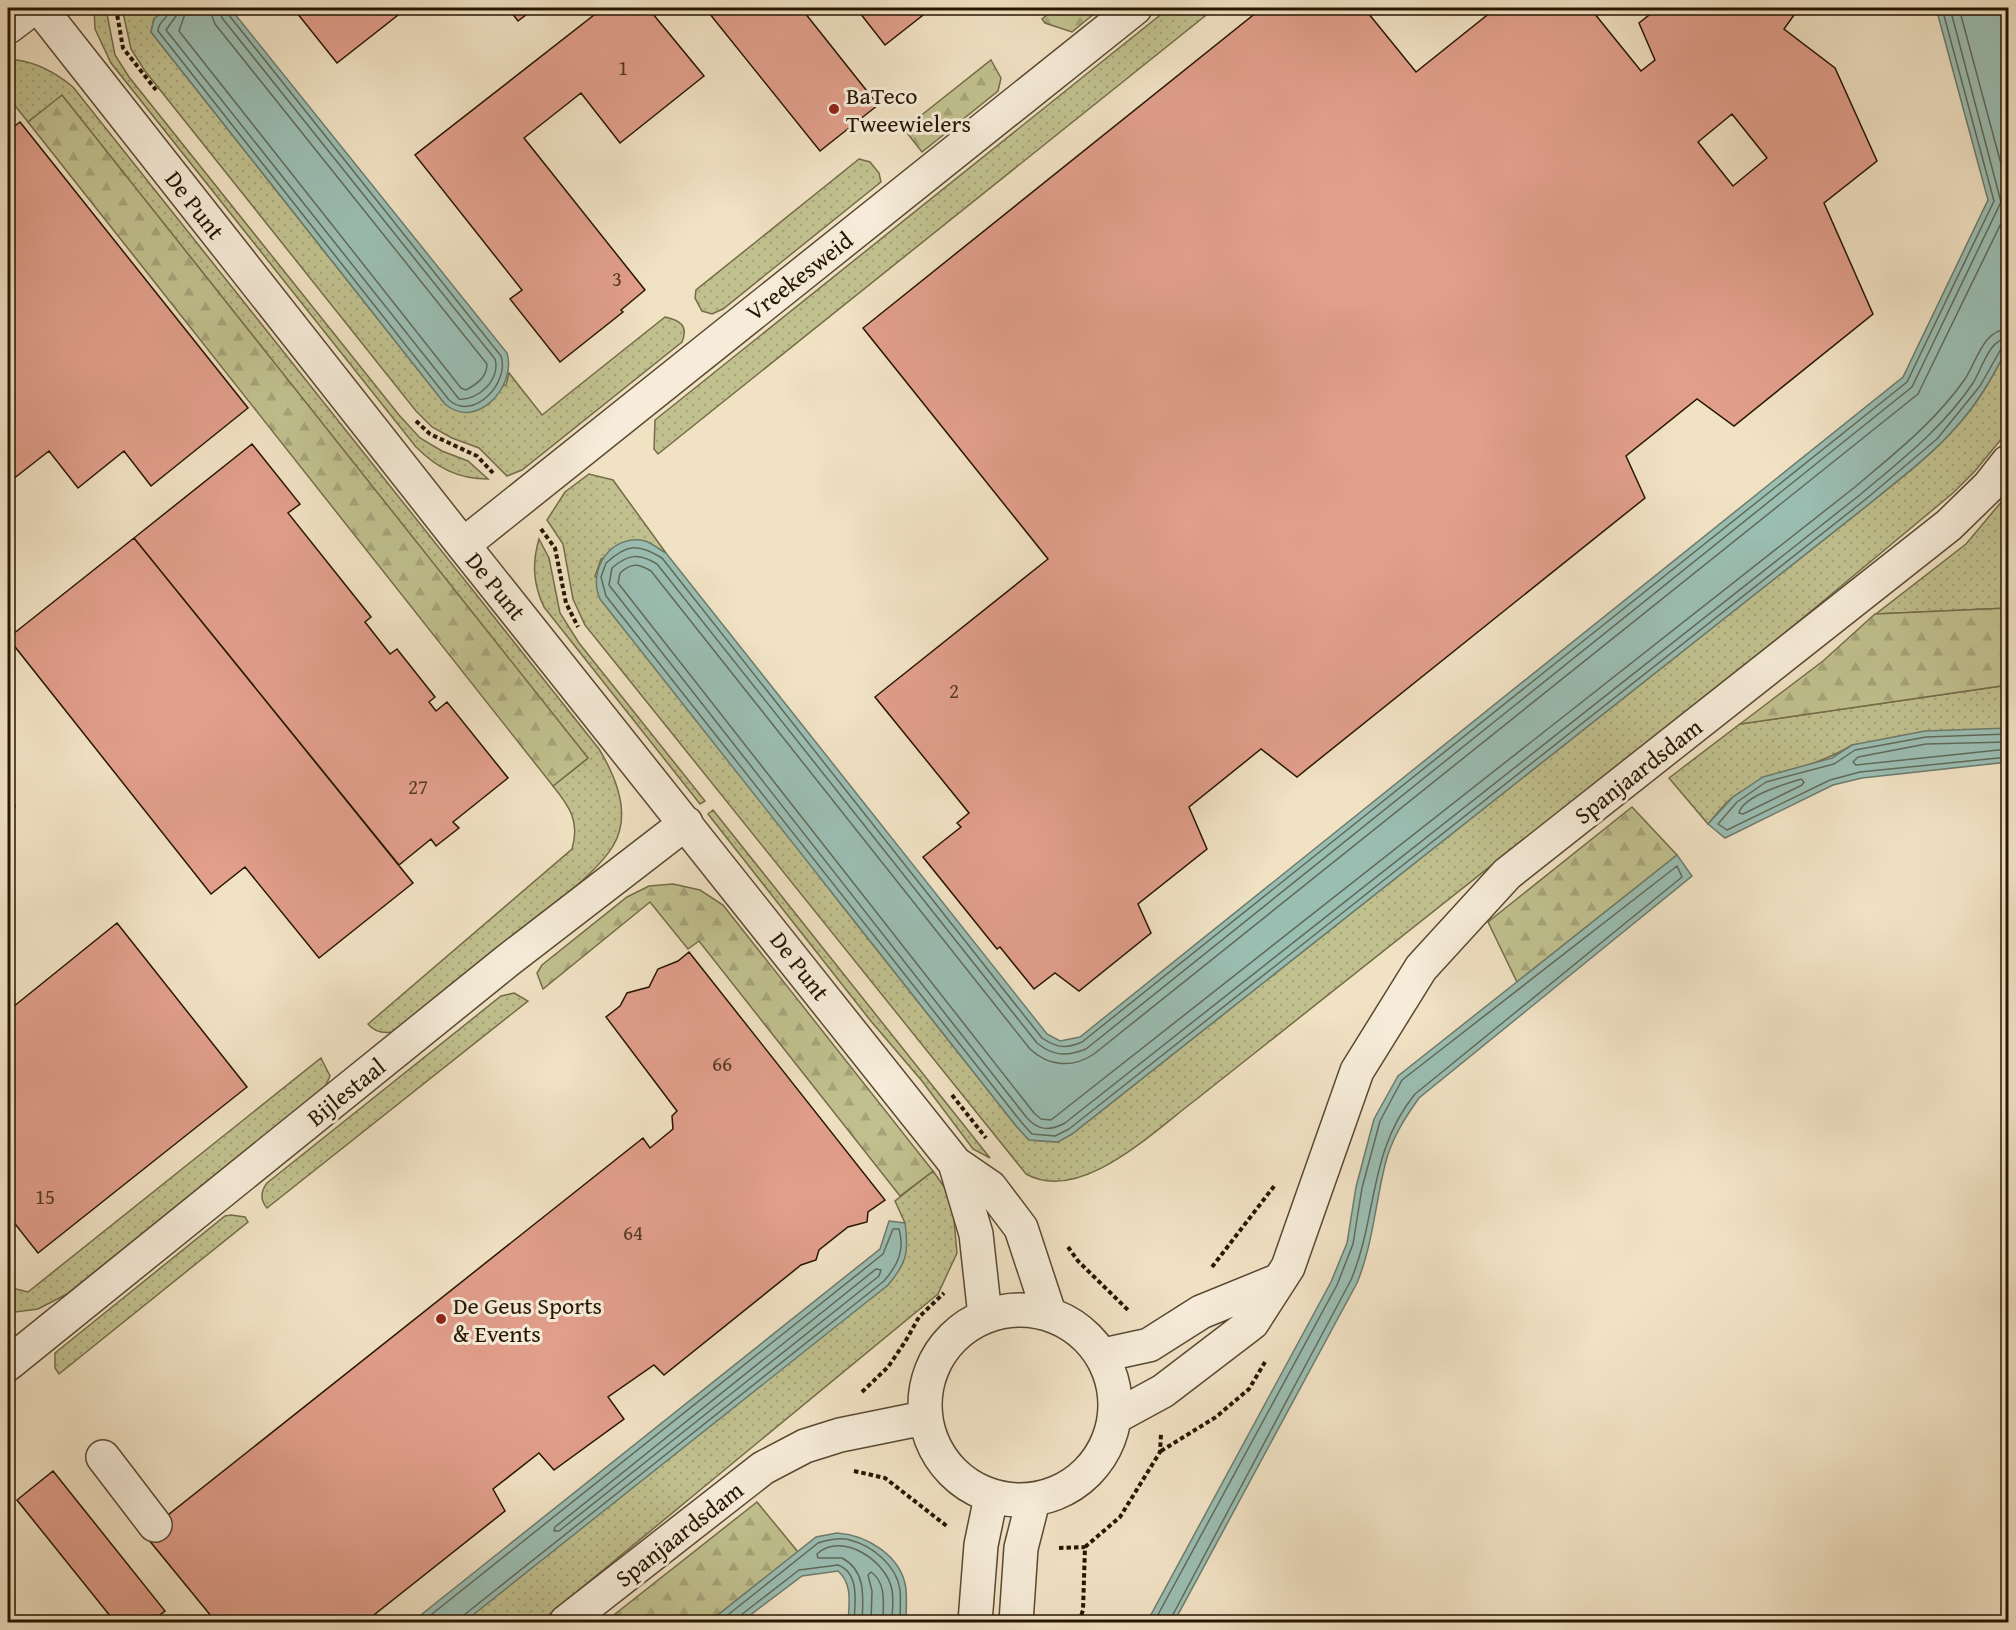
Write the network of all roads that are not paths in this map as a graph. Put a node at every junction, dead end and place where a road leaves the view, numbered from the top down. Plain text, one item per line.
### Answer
1 (33, 8) edge
2 (40, 8) edge
3 (1135, 8) edge
4 (8, 27) edge
5 (2008, 462) edge
6 (463, 545) junction
7 (686, 823) junction
8 (955, 1163) junction
9 (1277, 1281) junction
10 (1049, 1313) junction
11 (985, 1316) junction
12 (1103, 1355) junction
13 (8, 1364) edge
14 (1117, 1416) junction
15 (924, 1418) junction
16 (103, 1457) dead end
17 (991, 1497) junction
18 (1034, 1501) junction
19 (155, 1525) dead end
20 (566, 1623) edge
21 (975, 1623) edge
22 (1016, 1623) edge

1 - 4 street
2 - 6 street, De Punt
3 - 6 street, Vreekesweid
5 - 9 street, Spanjaardsdam
6 - 7 street, De Punt
7 - 8 street, De Punt
7 - 13 street, Bijlestaal
8 - 10 street, De Punt
8 - 11 street, De Punt
9 - 12 street
9 - 14 street, Spanjaardsdam
10 - 11 street
10 - 12 street
11 - 15 street
12 - 14 street
14 - 18 street
15 - 17 street
15 - 20 street, Spanjaardsdam
16 - 19 street
17 - 18 street
17 - 21 street
18 - 22 street

